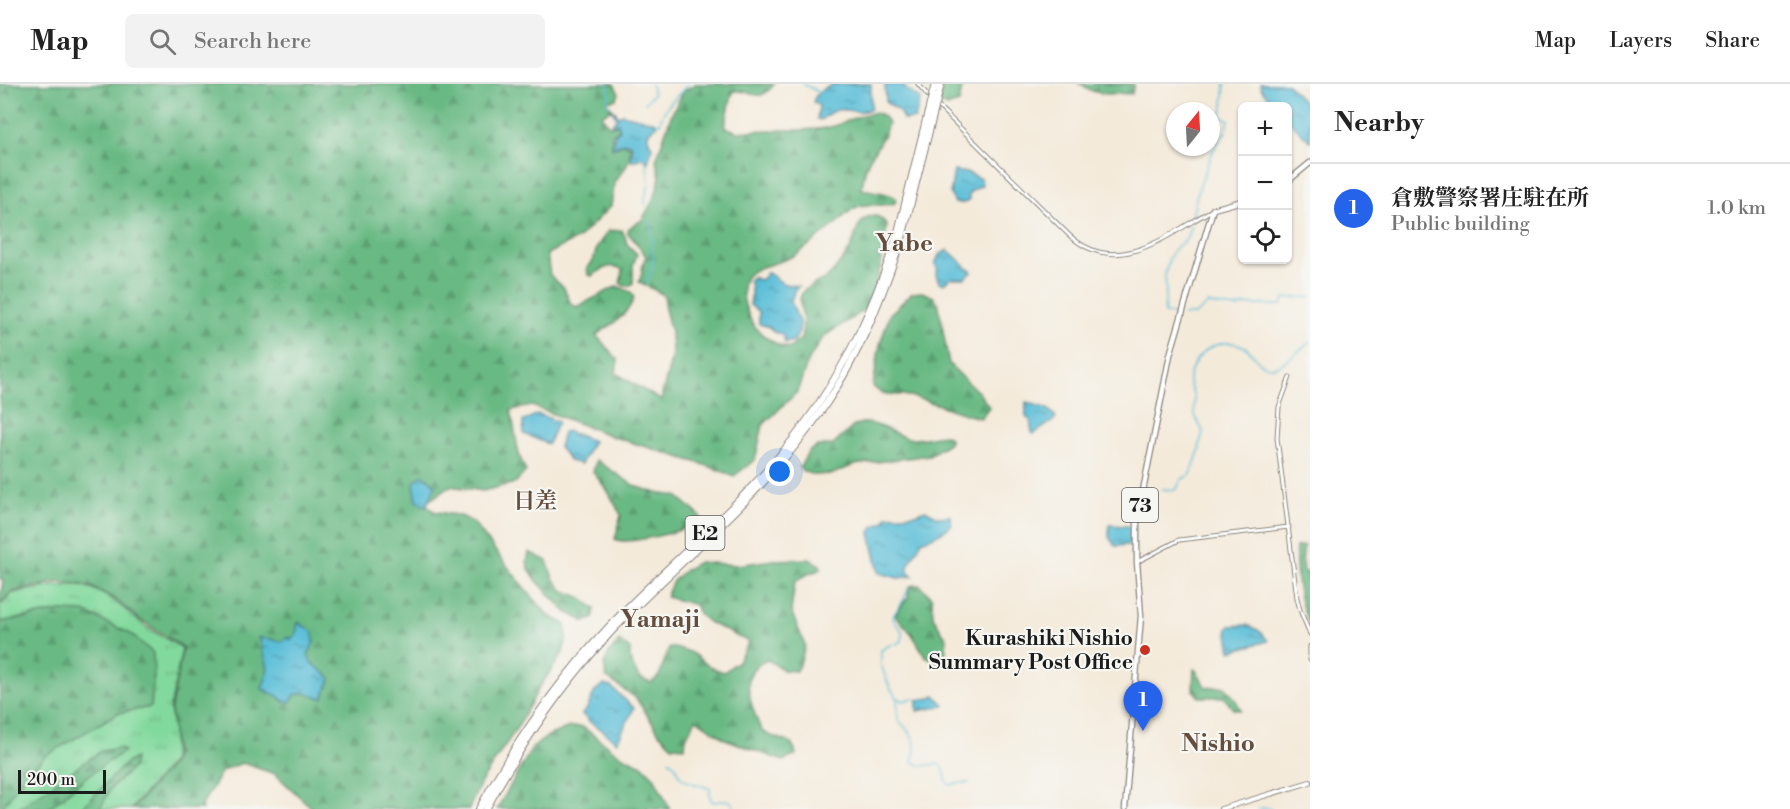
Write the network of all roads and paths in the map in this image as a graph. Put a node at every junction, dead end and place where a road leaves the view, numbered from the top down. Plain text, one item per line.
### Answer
1 (918, 84) edge
2 (935, 84) edge
3 (941, 84) edge
4 (935, 94) junction
5 (1310, 163) edge
6 (1292, 178) edge
7 (1238, 202) edge
8 (1213, 209) junction
9 (899, 237) junction
10 (1290, 377) dead end
11 (1289, 527) junction
12 (1137, 562) junction
13 (1310, 634) edge
14 (1310, 646) edge
15 (1310, 660) edge
16 (1310, 782) edge
17 (479, 809) edge
18 (486, 809) edge
19 (1125, 809) edge
20 (1221, 809) edge

1 - 8 street
2 - 4 highway, E2
3 - 4 highway, E2
4 - 9 highway, E2, bridge
5 - 6 main road
7 - 8 main road
8 - 12 main road, 73
9 - 17 highway, E2
9 - 18 highway, E2
10 - 11 street
11 - 12 street
11 - 13 street
12 - 19 main road, 73
14 - 15 street
16 - 20 main road

